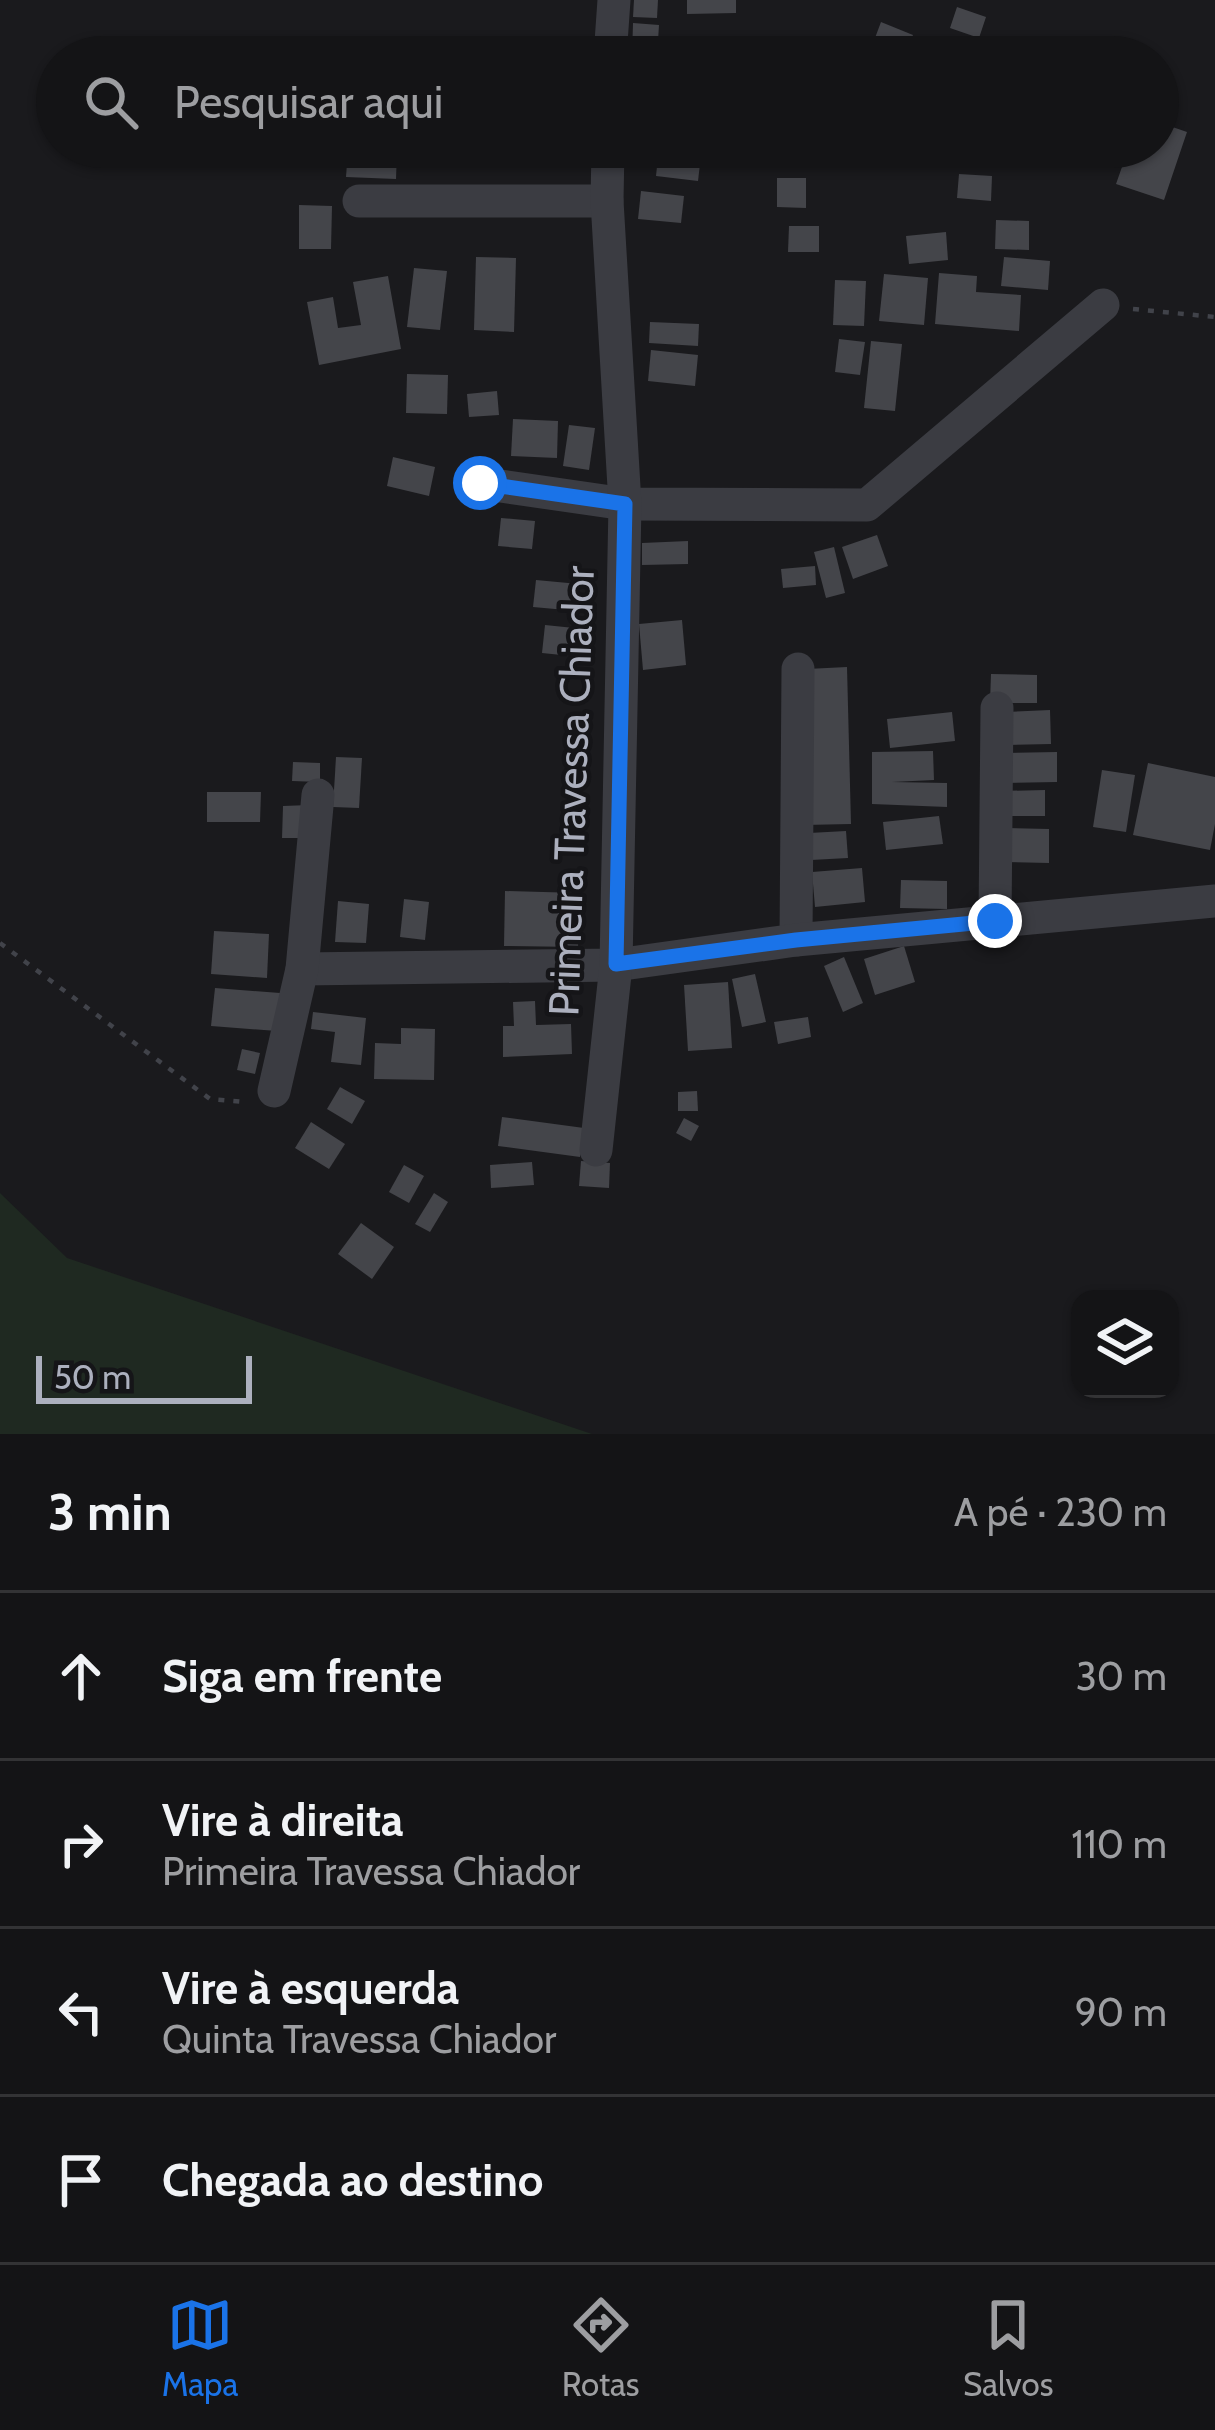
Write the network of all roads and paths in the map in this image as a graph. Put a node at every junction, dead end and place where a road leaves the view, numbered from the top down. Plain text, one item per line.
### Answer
1 (614, 0) edge
2 (611, 36) edge
3 (608, 168) edge
4 (359, 201) dead end
5 (607, 201) junction
6 (1103, 305) joint
7 (1215, 317) edge
8 (480, 483) dead end
9 (625, 504) junction
10 (798, 669) dead end
11 (997, 708) dead end
12 (318, 795) dead end
13 (1215, 901) edge
14 (995, 921) junction
15 (796, 940) junction
16 (0, 943) edge
17 (616, 964) junction
18 (302, 969) junction
19 (274, 1091) joint
20 (596, 1150) dead end

1 - 2 street
3 - 5 street, Primeira Travessa Chiador
4 - 5 street
5 - 9 street, Primeira Travessa Chiador
6 - 7 path
6 - 9 street
8 - 9 street
9 - 17 street, Primeira Travessa Chiador
10 - 15 street
11 - 14 street
12 - 18 street
13 - 14 street
14 - 15 street
15 - 17 street
16 - 19 path
17 - 18 street
17 - 20 street, Primeira Travessa Chiador
18 - 19 street

